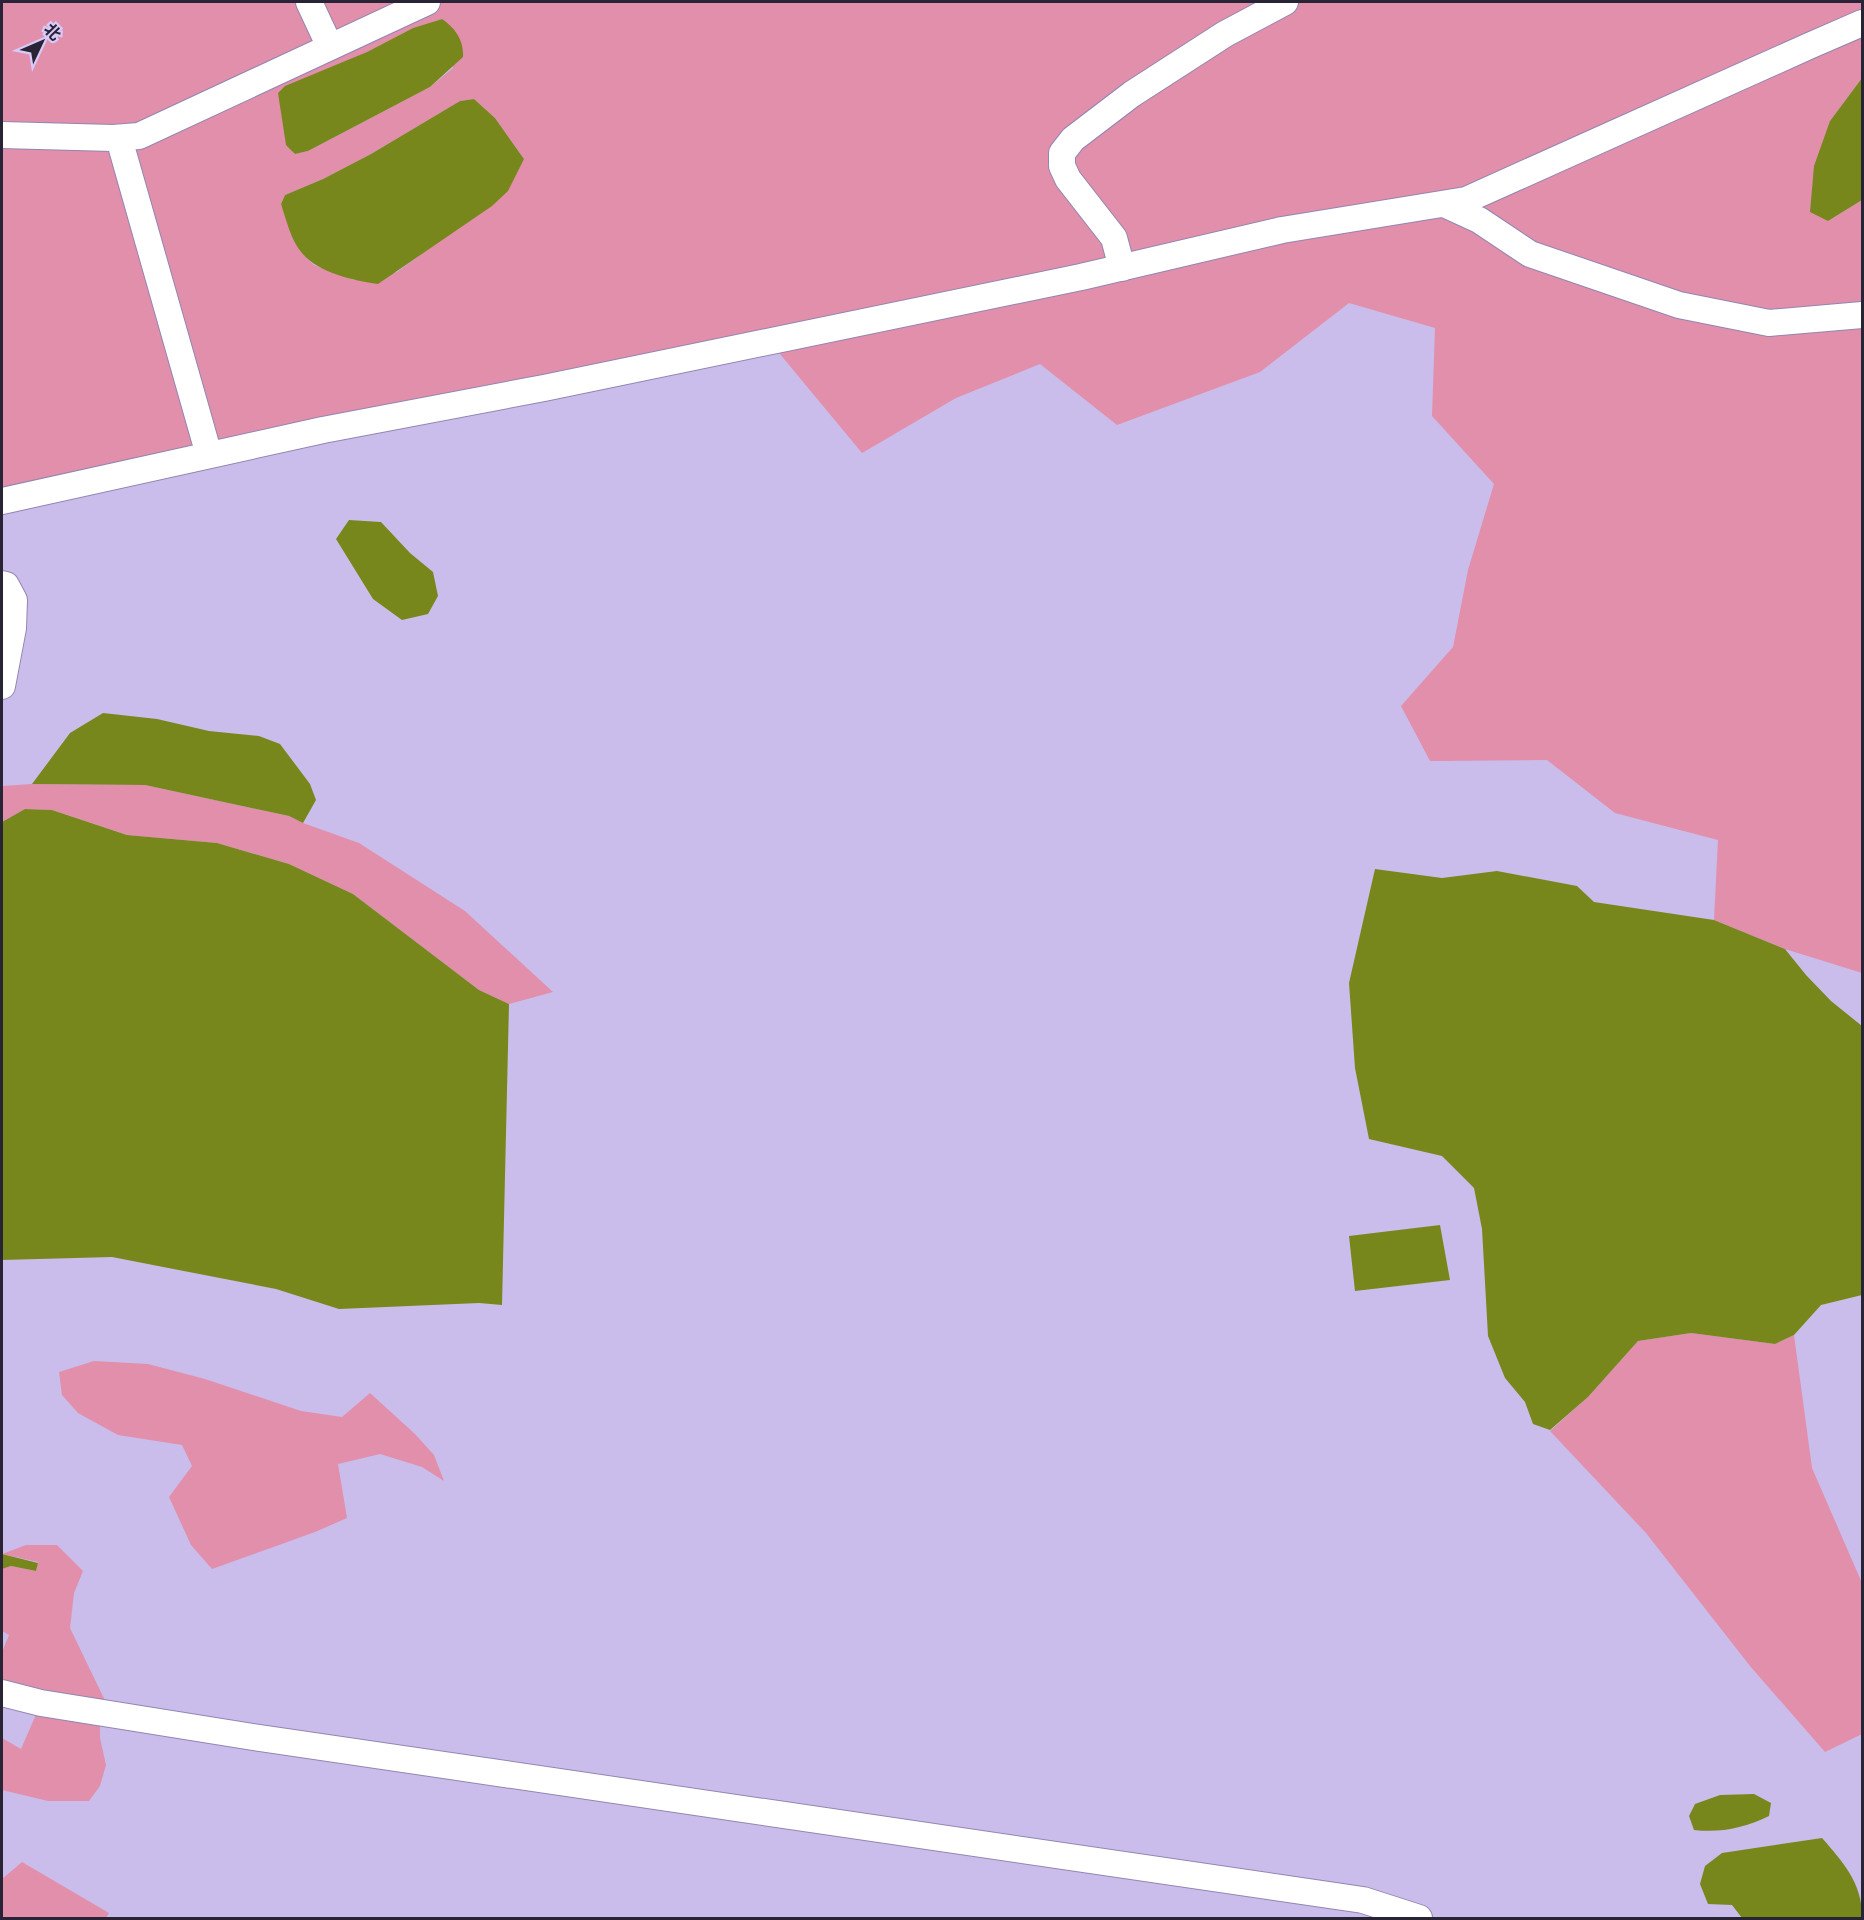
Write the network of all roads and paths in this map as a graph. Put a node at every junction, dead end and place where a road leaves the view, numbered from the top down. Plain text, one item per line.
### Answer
1 (309, 2) edge
2 (427, 2) edge
3 (1286, 2) edge
4 (1863, 23) edge
5 (330, 47) junction
6 (2, 135) edge
7 (122, 148) dead end
8 (1444, 204) junction
9 (1122, 268) junction
10 (1863, 315) edge
11 (209, 455) junction
12 (2, 501) edge
13 (2, 584) edge
14 (2, 686) edge
15 (2, 1693) edge
16 (1419, 1918) edge

1 - 5 street
2 - 5 street
3 - 9 street
4 - 8 street
5 - 6 street
7 - 11 street
8 - 9 street
8 - 10 street
9 - 11 street
11 - 12 street
13 - 14 street
15 - 16 street

